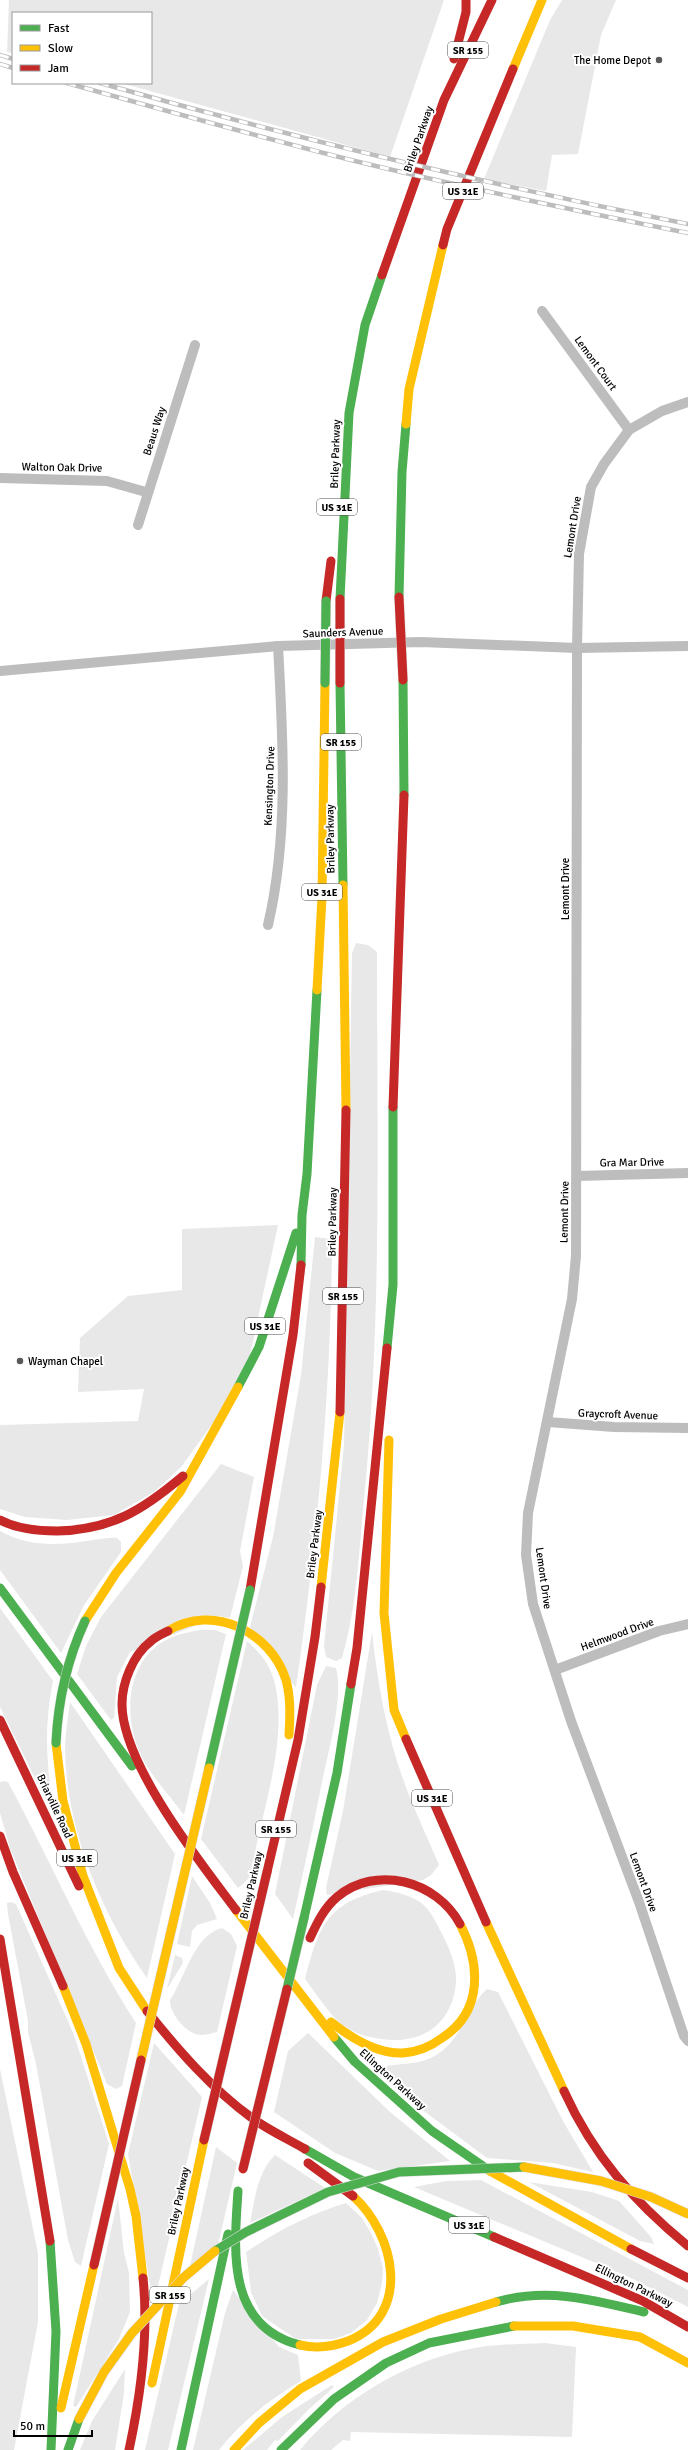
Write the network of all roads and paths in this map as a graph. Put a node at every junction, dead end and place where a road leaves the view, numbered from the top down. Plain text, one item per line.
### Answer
1 (466, 0) edge
2 (492, 0) edge
3 (542, 0) edge
4 (444, 100) junction
5 (542, 311) dead end
6 (195, 345) dead end
7 (688, 402) edge
8 (349, 413) junction
9 (629, 430) junction
10 (0, 478) edge
11 (146, 492) junction
12 (138, 525) dead end
13 (278, 646) junction
14 (688, 646) edge
15 (576, 648) junction
16 (0, 671) edge
17 (268, 925) dead end
18 (688, 1173) edge
19 (577, 1176) junction
20 (302, 1215) junction
21 (393, 1285) junction
22 (390, 1416) dead end
23 (548, 1422) junction
24 (688, 1428) edge
25 (390, 1431) dead end
26 (197, 1463) junction
27 (0, 1520) edge
28 (0, 1588) edge
29 (688, 1624) edge
30 (555, 1670) junction
31 (0, 1720) edge
32 (285, 1786) junction
33 (162, 1807) junction
34 (0, 1836) edge
35 (0, 1939) edge
36 (119, 1968) junction
37 (288, 1988) junction
38 (307, 2002) junction
39 (688, 2042) edge
40 (252, 2118) junction
41 (240, 2180) junction
42 (688, 2214) edge
43 (688, 2246) edge
44 (688, 2278) edge
45 (688, 2327) edge
46 (688, 2363) edge
47 (51, 2450) edge
48 (68, 2450) edge
49 (129, 2450) edge
50 (137, 2450) edge
51 (181, 2450) edge
52 (234, 2450) edge
53 (281, 2450) edge

1 - 4 main road, US 31E
2 - 4 main road, Briley Parkway / SR 155
3 - 21 main road, US 31E, bridge
4 - 8 main road, Briley Parkway / US 31E
5 - 9 street, Lemont Court
6 - 11 street, Beaus Way
7 - 9 street, Lemont Drive
8 - 20 main road, US 31E, bridge
8 - 32 main road, Briley Parkway / SR 155, bridge
9 - 15 street, Lemont Drive
10 - 11 street, Walton Oak Drive
11 - 12 street, Beaus Way
13 - 15 street, Saunders Avenue
13 - 16 street, Saunders Avenue
13 - 17 street, Kensington Drive
14 - 15 street, Saunders Avenue
15 - 19 street, Lemont Drive
18 - 19 street, Gra Mar Drive
19 - 23 street, Lemont Drive
20 - 26 main road, US 31E
20 - 47 main road, bridge
21 - 22 main road, US 31E
21 - 37 main road, bridge
23 - 24 street, Graycroft Avenue
23 - 30 street, Lemont Drive
25 - 43 main road, US 31E
26 - 27 main road
26 - 36 main road, US 31E, bridge
28 - 33 main road
29 - 30 street, Helmwood Drive
30 - 39 street, Lemont Drive
31 - 36 main road, Briarville Road
32 - 33 main road
32 - 50 main road, Briley Parkway / SR 155, bridge
33 - 38 main road, Ellington Parkway
34 - 49 main road
35 - 47 main road
36 - 40 main road, Ellington Parkway / US 31E
37 - 38 main road, bridge
37 - 41 main road, bridge
38 - 44 main road, Ellington Parkway
40 - 41 main road
40 - 45 main road, Ellington Parkway / US 31E
41 - 51 main road
42 - 48 main road, bridge
45 - 52 main road
46 - 53 main road

